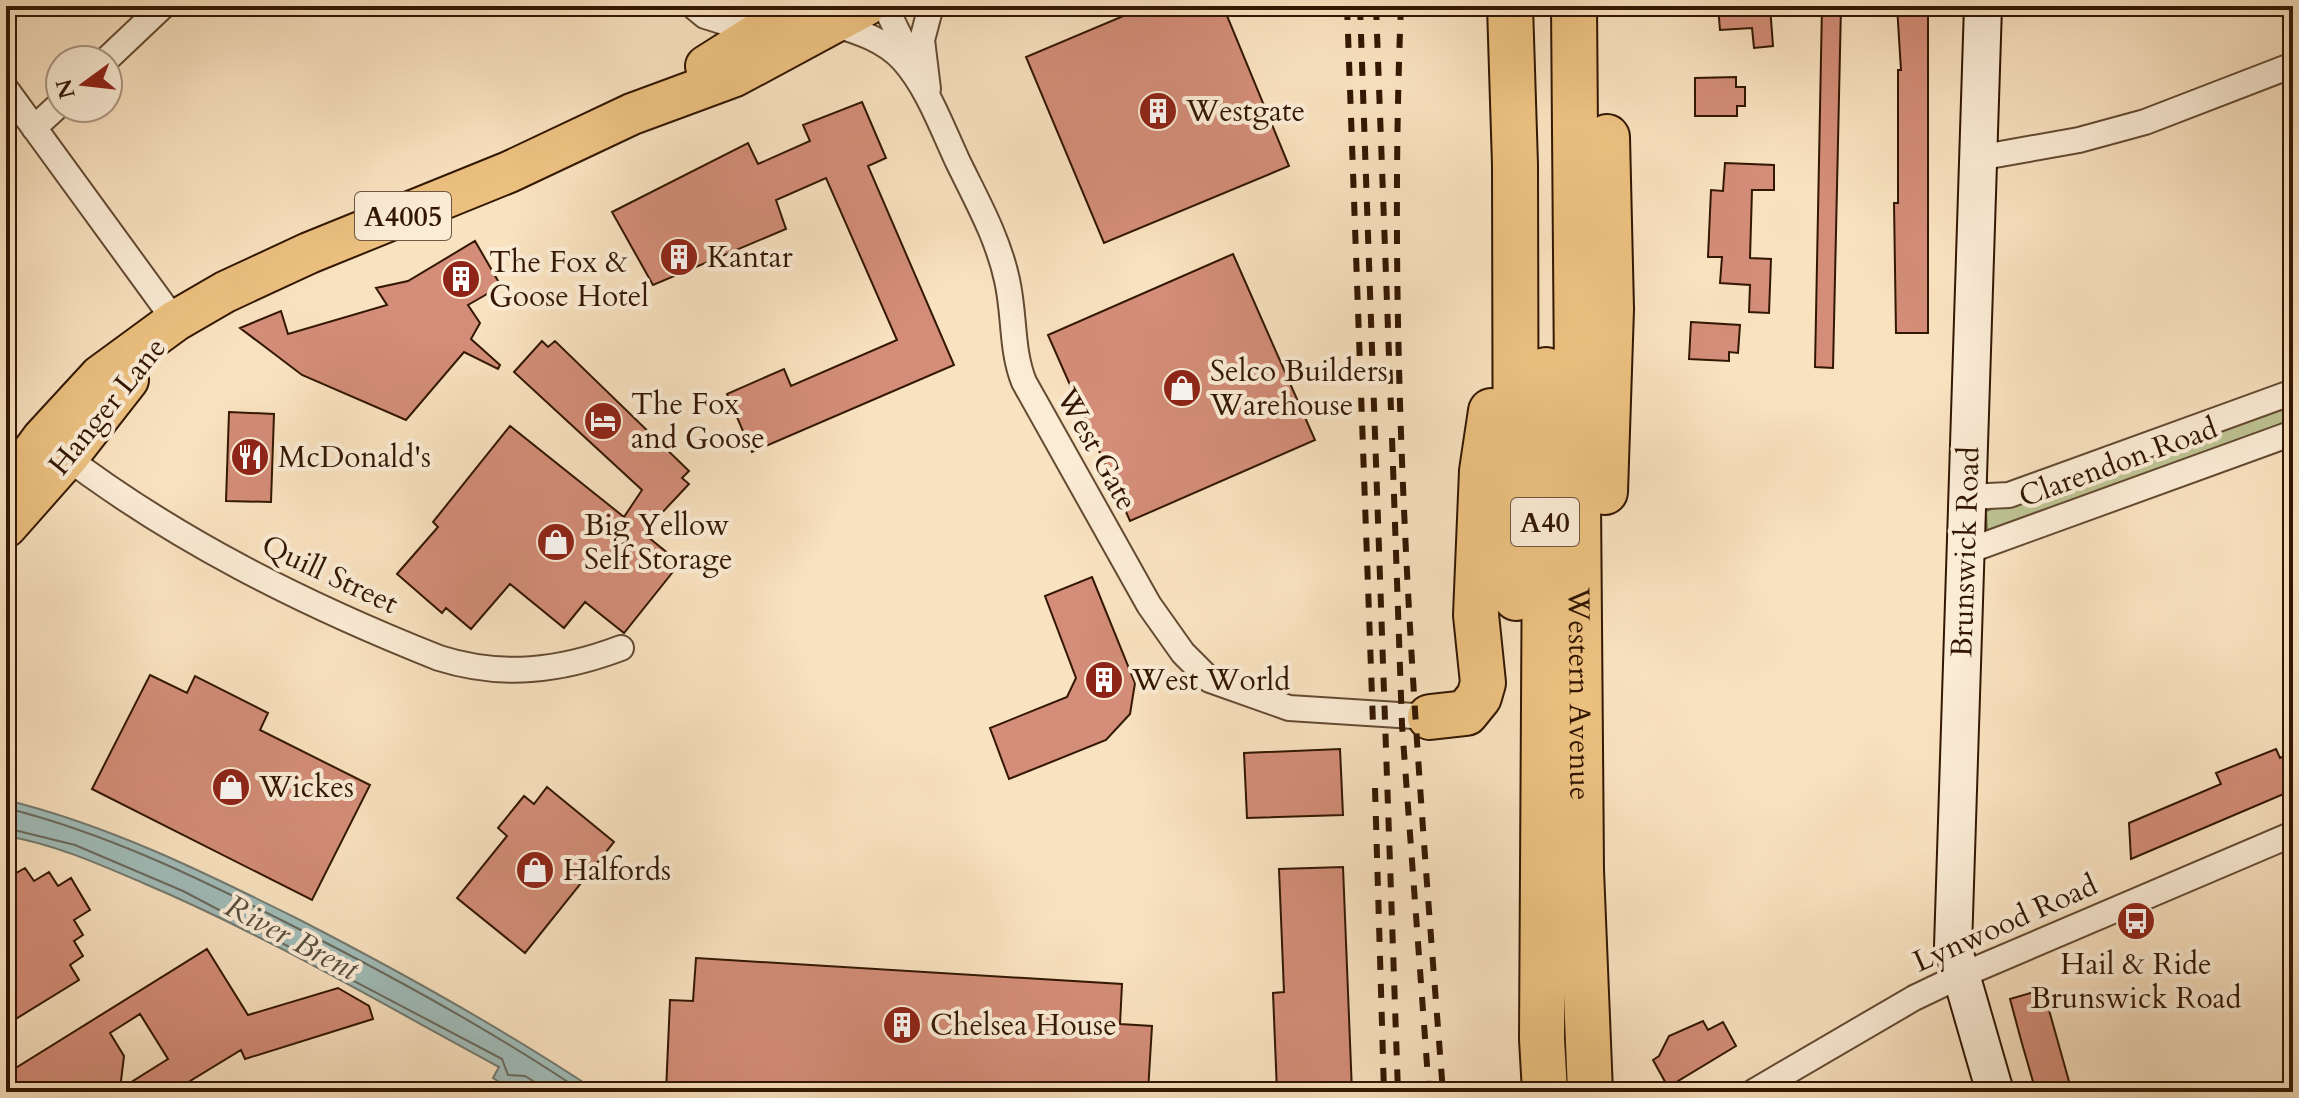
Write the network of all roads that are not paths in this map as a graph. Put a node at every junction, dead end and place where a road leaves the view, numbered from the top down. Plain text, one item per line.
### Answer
1 (163, 6) edge
2 (693, 6) edge
3 (885, 6) edge
4 (931, 6) edge
5 (1510, 6) edge
6 (1544, 6) edge
7 (1574, 6) edge
8 (1603, 6) edge
9 (1983, 6) edge
10 (803, 16) edge
11 (123, 44) edge
12 (903, 60) junction
13 (2293, 65) edge
14 (6, 89) edge
15 (933, 107) junction
16 (632, 114) junction
17 (44, 119) edge
18 (34, 128) junction
19 (1978, 158) junction
20 (1514, 269) junction
21 (175, 321) junction
22 (2293, 392) edge
23 (2293, 433) edge
24 (55, 448) junction
25 (6, 488) edge
26 (1967, 497) junction
27 (6, 527) edge
28 (1965, 552) junction
29 (621, 648) dead end
30 (1430, 717) joint
31 (2293, 834) edge
32 (1581, 870) junction
33 (1960, 976) junction
34 (1542, 1039) junction
35 (1545, 1092) edge
36 (1590, 1092) edge
37 (1753, 1092) edge
38 (1995, 1092) edge

1 - 11 street
2 - 10 street, West Gate
3 - 12 street, West Gate
4 - 15 street, West Gate
5 - 20 highway, A40
6 - 34 highway, Western Avenue / A40
7 - 32 highway, Western Avenue / A40
8 - 32 highway, A40
9 - 19 street, Brunswick Road
10 - 12 street, West Gate
10 - 16 main road, Hanger Lane / A4005
10 - 16 main road, Hanger Lane / A4005
12 - 15 street, West Gate
13 - 19 street
14 - 18 street
15 - 30 street, West Gate
16 - 21 main road, Hanger Lane / A4005
17 - 18 street
18 - 21 street
19 - 26 street, Brunswick Road
20 - 30 highway
20 - 34 highway, A40
21 - 24 main road, Hanger Lane / A4005
22 - 26 street, Clarendon Road
23 - 28 street, Clarendon Road
24 - 25 main road, Hanger Lane / A4005
24 - 27 main road, Hanger Lane / A4005
24 - 29 street, Quill Street
26 - 28 street, Brunswick Road
28 - 33 street, Brunswick Road
31 - 33 street, Lynwood Road
32 - 36 highway, Western Avenue / A40
33 - 37 street, Lynwood Road
33 - 38 street, Brunswick Road
34 - 35 highway, Western Avenue / A40

